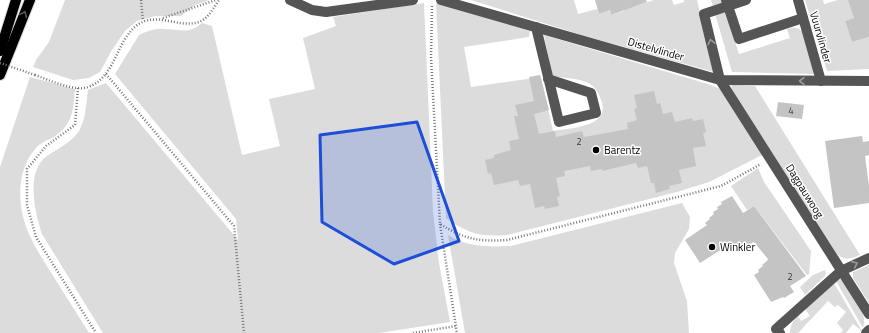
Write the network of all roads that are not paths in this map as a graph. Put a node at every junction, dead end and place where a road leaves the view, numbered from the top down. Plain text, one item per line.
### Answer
1 (16, 0) edge
2 (30, 0) edge
3 (290, 0) edge
4 (413, 0) edge
5 (441, 0) edge
6 (746, 0) edge
7 (798, 0) edge
8 (727, 3) edge
9 (803, 18) junction
10 (536, 27) junction
11 (0, 51) edge
12 (0, 76) edge
13 (548, 79) junction
14 (720, 80) junction
15 (821, 81) junction
16 (869, 81) edge
17 (869, 258) edge
18 (841, 271) junction
19 (869, 314) edge
20 (869, 330) edge
21 (780, 333) edge
22 (866, 333) edge

1 - 11 main road
12 -> 2 main road
3 - 4 lane
5 - 10 lane, Distelvlinder
6 - 8 lane
7 - 9 lane, Vuurvlinder
8 - 9 lane
14 -> 8 lane, Dagpauwoog
9 - 15 lane, Vuurvlinder
10 - 13 lane
10 - 14 lane, Distelvlinder
13 - 13 lane
15 -> 14 lane, Distelvlinder
14 - 18 lane, Dagpauwoog
15 - 16 lane, Distelvlinder
18 -> 17 lane
18 - 19 lane, Dagpauwoog
18 - 21 lane
20 - 22 lane

